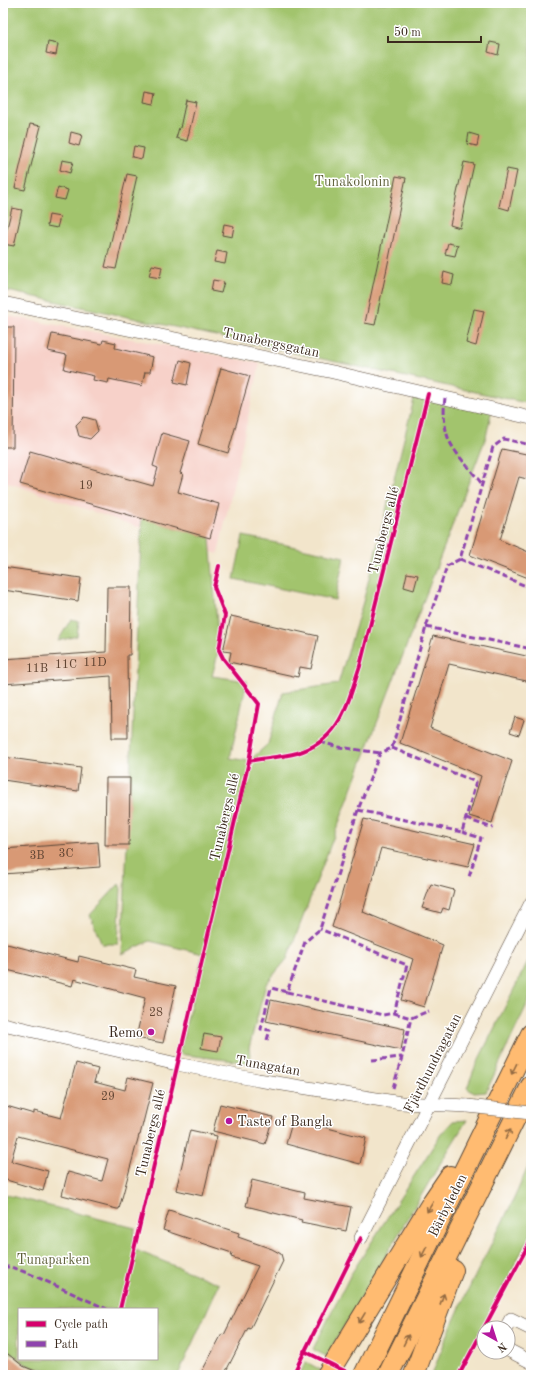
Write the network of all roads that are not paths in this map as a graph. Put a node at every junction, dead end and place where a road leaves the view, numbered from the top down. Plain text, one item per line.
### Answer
1 (3, 303) edge
2 (531, 418) edge
3 (531, 903) edge
4 (3, 1024) edge
5 (531, 1034) edge
6 (531, 1086) edge
7 (430, 1104) junction
8 (531, 1113) edge
9 (491, 1117) junction
10 (490, 1169) junction
11 (361, 1238) dead end
12 (516, 1322) edge
13 (531, 1330) edge
14 (516, 1354) edge
15 (531, 1362) edge
16 (327, 1375) edge
17 (364, 1375) edge
18 (388, 1375) edge
19 (414, 1375) edge

1 - 2 street, Tunabergsgatan
3 - 7 street, Fjärdhundragatan
4 - 7 street, Tunagatan
5 -> 9 main road, Bärbyleden
10 -> 6 main road, Bärbyleden
7 - 8 street, Tunagatan, bridge
7 - 11 street, Fjärdhundragatan
9 -> 16 main road
9 -> 17 main road, Bärbyleden
18 -> 10 main road, Bärbyleden
19 -> 10 main road
12 - 13 street
14 - 15 street

